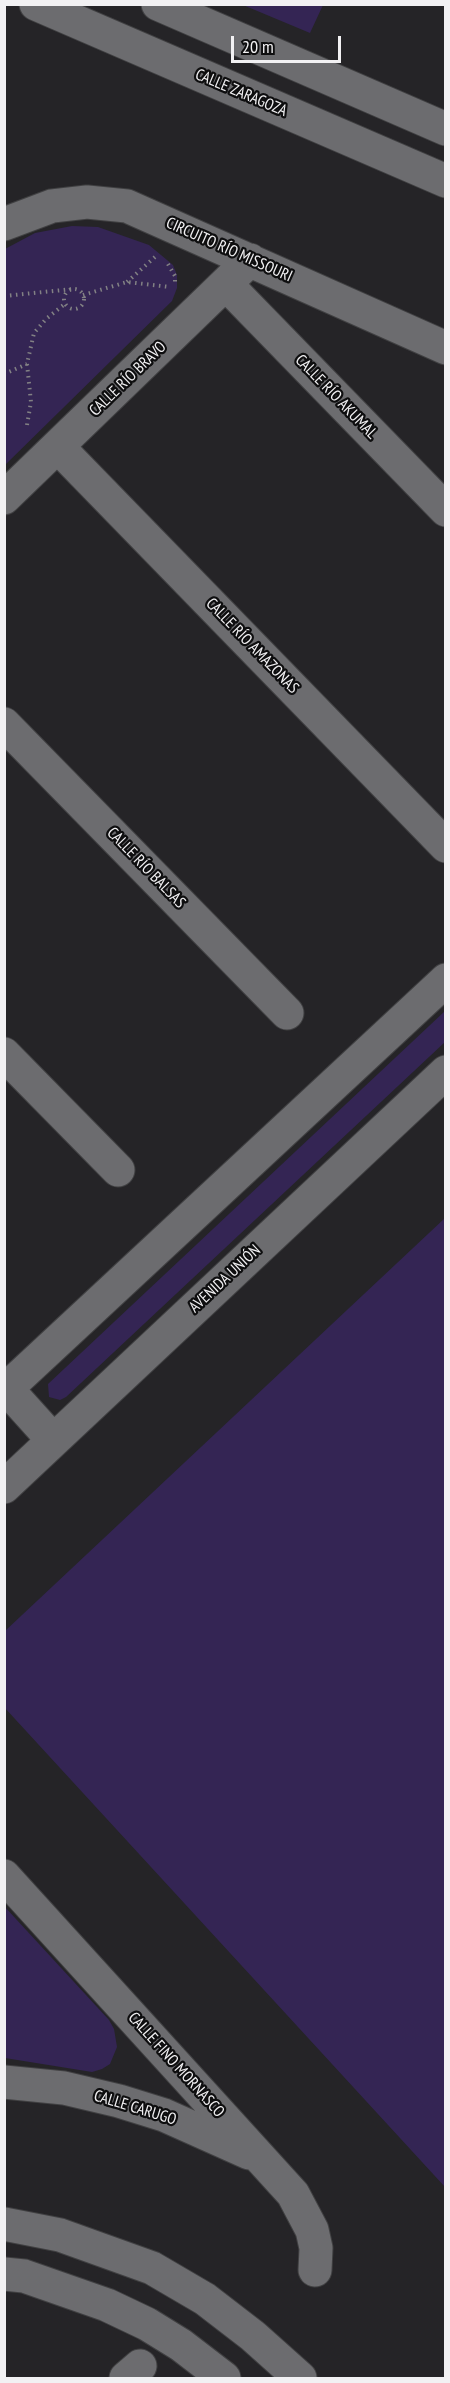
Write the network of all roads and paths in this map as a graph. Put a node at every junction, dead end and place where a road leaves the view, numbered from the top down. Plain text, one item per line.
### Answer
1 (36, 4) edge
2 (159, 4) edge
3 (446, 129) edge
4 (446, 181) edge
5 (4, 224) edge
6 (250, 260) junction
7 (127, 282) junction
8 (226, 284) junction
9 (74, 289) junction
10 (83, 295) junction
11 (4, 296) edge
12 (66, 303) junction
13 (446, 348) edge
14 (27, 364) junction
15 (4, 374) edge
16 (24, 431) dead end
17 (58, 447) junction
18 (4, 498) edge
19 (446, 510) edge
20 (4, 724) edge
21 (446, 846) edge
22 (446, 980) edge
23 (287, 1013) dead end
24 (4, 1053) edge
25 (446, 1072) edge
26 (118, 1170) dead end
27 (5, 1389) edge
28 (53, 1440) junction
29 (4, 1487) edge
30 (4, 1876) edge
31 (4, 2082) edge
32 (259, 2157) junction
33 (4, 2224) edge
34 (315, 2270) dead end
35 (4, 2274) edge
36 (224, 2379) edge
37 (300, 2379) edge

1 - 4 street, CALLE ZARAGOZA
2 - 3 street
5 - 6 street, CIRCUITO RÍO MISSOURI
6 - 8 street, CALLE RÍO BRAVO
6 - 13 street, CIRCUITO RÍO MISSOURI
7 - 7 path
7 - 10 path
8 - 17 street, CALLE RÍO BRAVO
8 - 19 street, CALLE RÍO AKUMAL
9 - 10 path
9 - 11 path
9 - 12 path
10 - 12 path
12 - 14 path
14 - 15 path
14 - 16 path
17 - 18 street, CALLE RÍO BRAVO
17 - 21 street, CALLE RÍO AMAZONAS
20 - 23 street, CALLE RÍO BALSAS
22 - 27 street
24 - 26 street
25 - 28 street, AVENIDA UNIÓN
27 - 28 street
28 - 29 street, AVENIDA UNIÓN
30 - 32 street, CALLE FINO MORNASCO
31 - 32 street, CALLE CARUGO
32 - 34 street, CALLE FINO MORNASCO
33 - 37 street
35 - 36 street

